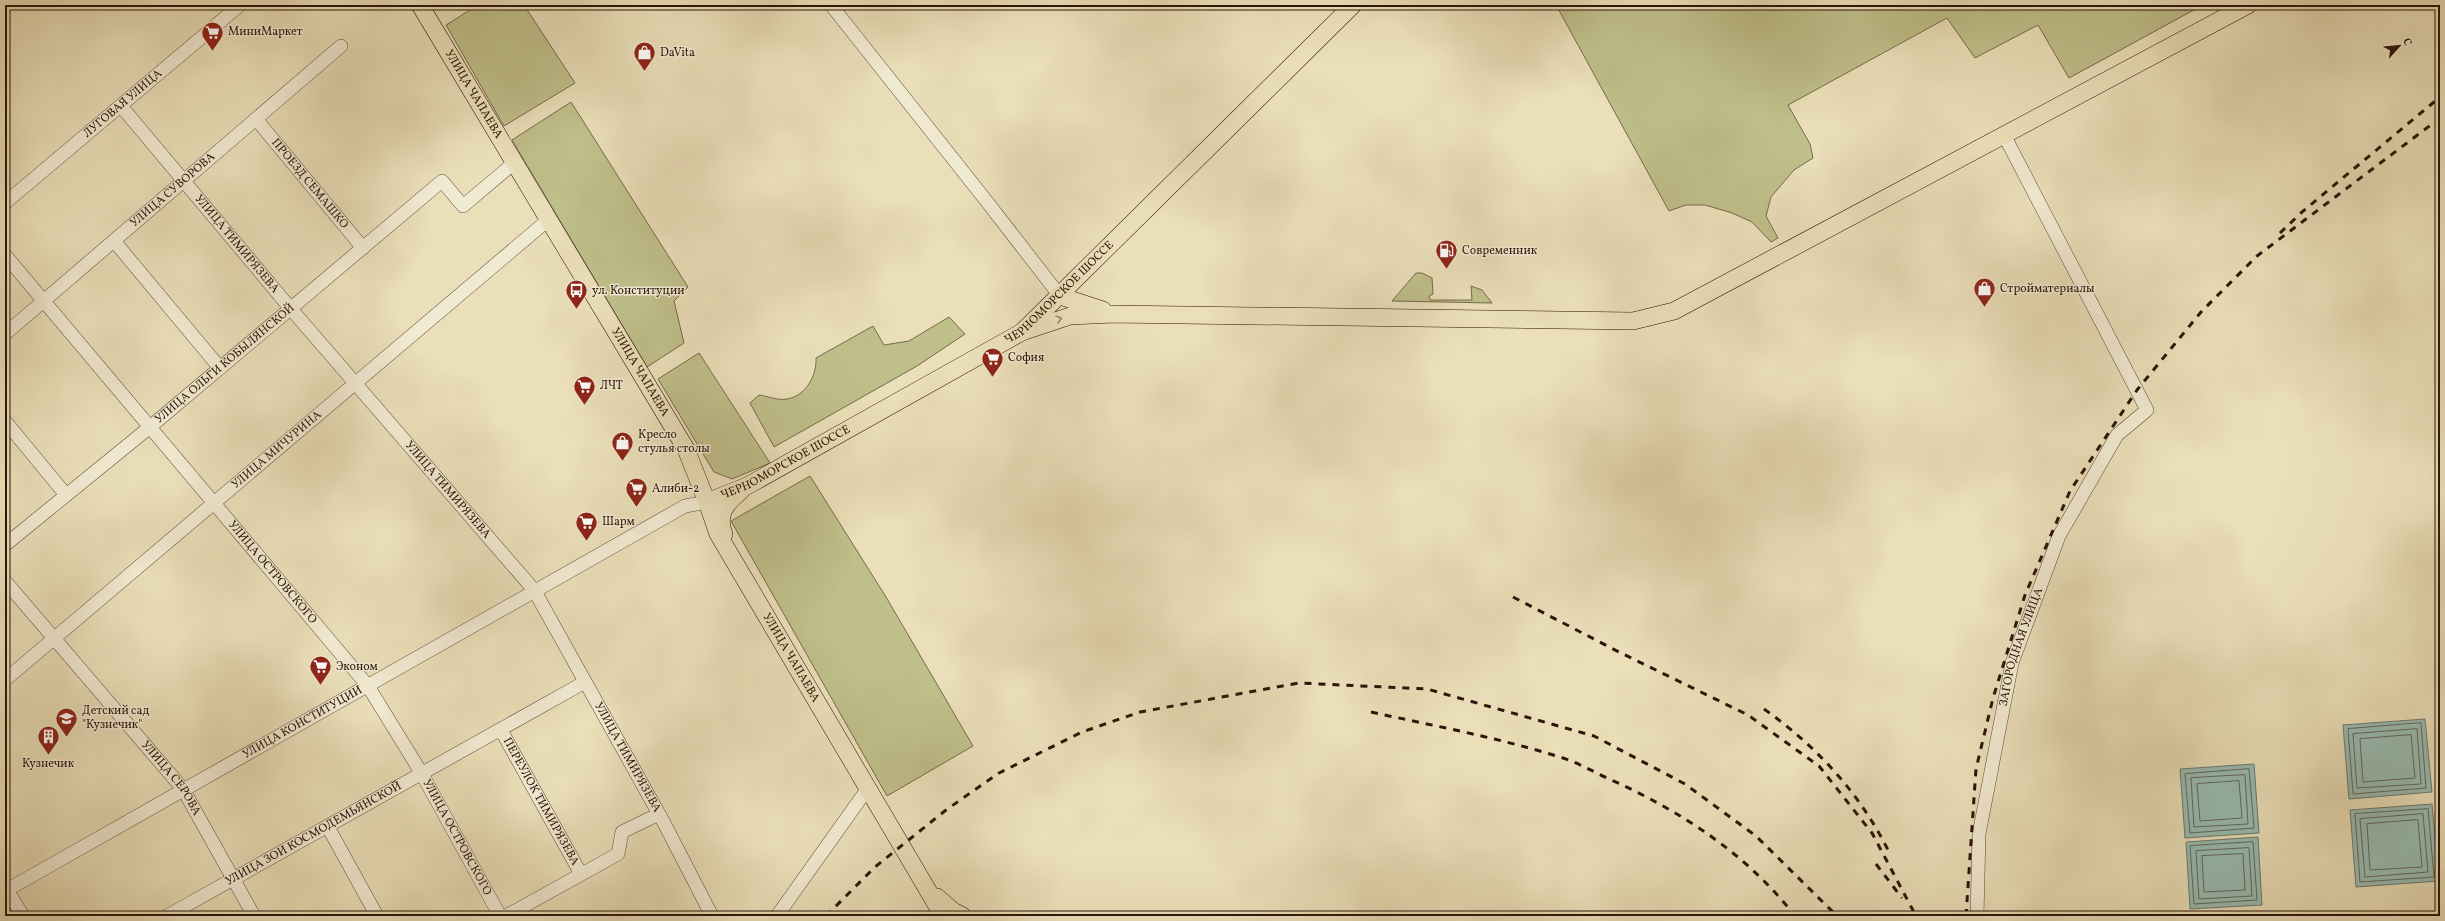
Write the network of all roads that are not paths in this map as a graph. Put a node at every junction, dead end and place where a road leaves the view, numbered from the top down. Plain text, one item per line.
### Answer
1 (240, 5) edge
2 (420, 5) edge
3 (830, 5) edge
4 (1353, 5) edge
5 (2248, 5) edge
6 (341, 46) dead end
7 (121, 106) junction
8 (256, 119) junction
9 (2004, 135) junction
10 (514, 163) junction
11 (184, 181) junction
12 (5, 203) edge
13 (548, 220) junction
14 (114, 241) junction
15 (363, 248) junction
16 (5, 255) edge
17 (1060, 296) junction
18 (44, 302) junction
19 (291, 309) junction
20 (1113, 314) junction
21 (1022, 332) junction
22 (5, 334) edge
23 (220, 368) junction
24 (356, 383) junction
25 (5, 421) edge
26 (150, 427) junction
27 (747, 486) junction
28 (66, 495) junction
29 (707, 502) junction
30 (214, 504) junction
31 (5, 545) edge
32 (742, 575) junction
33 (5, 581) edge
34 (534, 590) junction
35 (54, 639) junction
36 (5, 680) edge
37 (585, 682) junction
38 (368, 686) junction
39 (501, 730) junction
40 (422, 774) junction
41 (868, 788) junction
42 (183, 789) junction
43 (659, 814) junction
44 (328, 827) junction
45 (581, 874) junction
46 (234, 880) junction
47 (926, 888) junction
48 (6, 889) edge
49 (23, 916) edge
50 (167, 916) edge
51 (254, 916) edge
52 (377, 916) edge
53 (500, 916) edge
54 (506, 916) edge
55 (712, 916) edge
56 (777, 916) edge
57 (943, 916) edge
58 (963, 916) edge
59 (1977, 916) edge

1 - 7 street, ЛУГОВАЯ УЛИЦА
2 - 10 main road, УЛИЦА ЧАПАЕВА
3 - 17 street
4 - 17 main road, ЧЕРНОМОРСКОЕ ШОССЕ
5 - 9 main road
6 - 8 street, УЛИЦА СУВОРОВА
7 - 11 street, УЛИЦА ТИМИРЯЗЕВА
7 - 12 street, ЛУГОВАЯ УЛИЦА
8 - 11 street, УЛИЦА СУВОРОВА
8 - 15 street, ПРОЕЗД СЕМАШКО
9 - 20 main road
9 - 59 street, ЗАГОРОДНАЯ УЛИЦА
10 - 13 main road, УЛИЦА ЧАПАЕВА
10 - 15 street, УЛИЦА ОЛЬГИ КОБЫЛЯНСКОЙ
11 - 14 street, УЛИЦА СУВОРОВА
11 - 19 street, УЛИЦА ТИМИРЯЗЕВА
13 - 24 street, УЛИЦА МИЧУРИНА
13 - 29 main road, УЛИЦА ЧАПАЕВА
14 - 18 street, УЛИЦА СУВОРОВА
14 - 23 street
15 - 19 street, УЛИЦА ОЛЬГИ КОБЫЛЯНСКОЙ
16 - 18 street, УЛИЦА ОСТРОВСКОГО
17 - 20 main road
17 - 21 main road, ЧЕРНОМОРСКОЕ ШОССЕ
18 - 22 street, УЛИЦА СУВОРОВА
18 - 26 street, УЛИЦА ОСТРОВСКОГО
19 - 23 street, УЛИЦА ОЛЬГИ КОБЫЛЯНСКОЙ
19 - 24 street, УЛИЦА ТИМИРЯЗЕВА
21 -> 20 main road
21 - 27 main road, ЧЕРНОМОРСКОЕ ШОССЕ
23 - 26 street, УЛИЦА ОЛЬГИ КОБЫЛЯНСКОЙ
24 - 30 street, УЛИЦА МИЧУРИНА
24 - 34 street, УЛИЦА ТИМИРЯЗЕВА
25 - 28 street
26 - 28 street, УЛИЦА ОЛЬГИ КОБЫЛЯНСКОЙ
26 - 30 street, УЛИЦА ОСТРОВСКОГО
27 - 29 main road, ЧЕРНОМОРСКОЕ ШОССЕ
27 - 32 main road
28 - 31 street, УЛИЦА ОЛЬГИ КОБЫЛЯНСКОЙ
29 - 32 main road, УЛИЦА ЧАПАЕВА
29 - 34 street, УЛИЦА КОНСТИТУЦИИ
30 - 35 street, УЛИЦА МИЧУРИНА
30 - 38 street, УЛИЦА ОСТРОВСКОГО
32 - 41 main road, УЛИЦА ЧАПАЕВА
33 - 35 street, УЛИЦА СЕРОВА
34 - 37 street, УЛИЦА ТИМИРЯЗЕВА
34 - 38 street, УЛИЦА КОНСТИТУЦИИ
35 - 36 street, УЛИЦА МИЧУРИНА
35 - 42 street, УЛИЦА СЕРОВА
37 - 39 street, УЛИЦА ЗОИ КОСМОДЕМЬЯНСКОЙ
37 - 43 street, УЛИЦА ТИМИРЯЗЕВА
38 - 40 street, УЛИЦА ОСТРОВСКОГО
38 - 42 street, УЛИЦА КОНСТИТУЦИИ
39 - 40 street, УЛИЦА ЗОИ КОСМОДЕМЬЯНСКОЙ
39 - 45 street, ПЕРЕУЛОК ТИМИРЯЗЕВА
40 - 44 street, УЛИЦА ЗОИ КОСМОДЕМЬЯНСКОЙ
40 - 53 street, УЛИЦА ОСТРОВСКОГО
41 - 47 main road, УЛИЦА ЧАПАЕВА
41 - 56 street
42 - 46 street, УЛИЦА СЕРОВА
42 - 48 street, УЛИЦА КОНСТИТУЦИИ
43 - 45 street
43 - 55 street, УЛИЦА ТИМИРЯЗЕВА
44 - 46 street, УЛИЦА ЗОИ КОСМОДЕМЬЯНСКОЙ
44 - 52 street
45 - 54 street
46 - 50 street, УЛИЦА ЗОИ КОСМОДЕМЬЯНСКОЙ
46 - 51 street, УЛИЦА СЕРОВА
47 - 57 main road, УЛИЦА ЧАПАЕВА
47 - 58 main road
48 - 49 street

